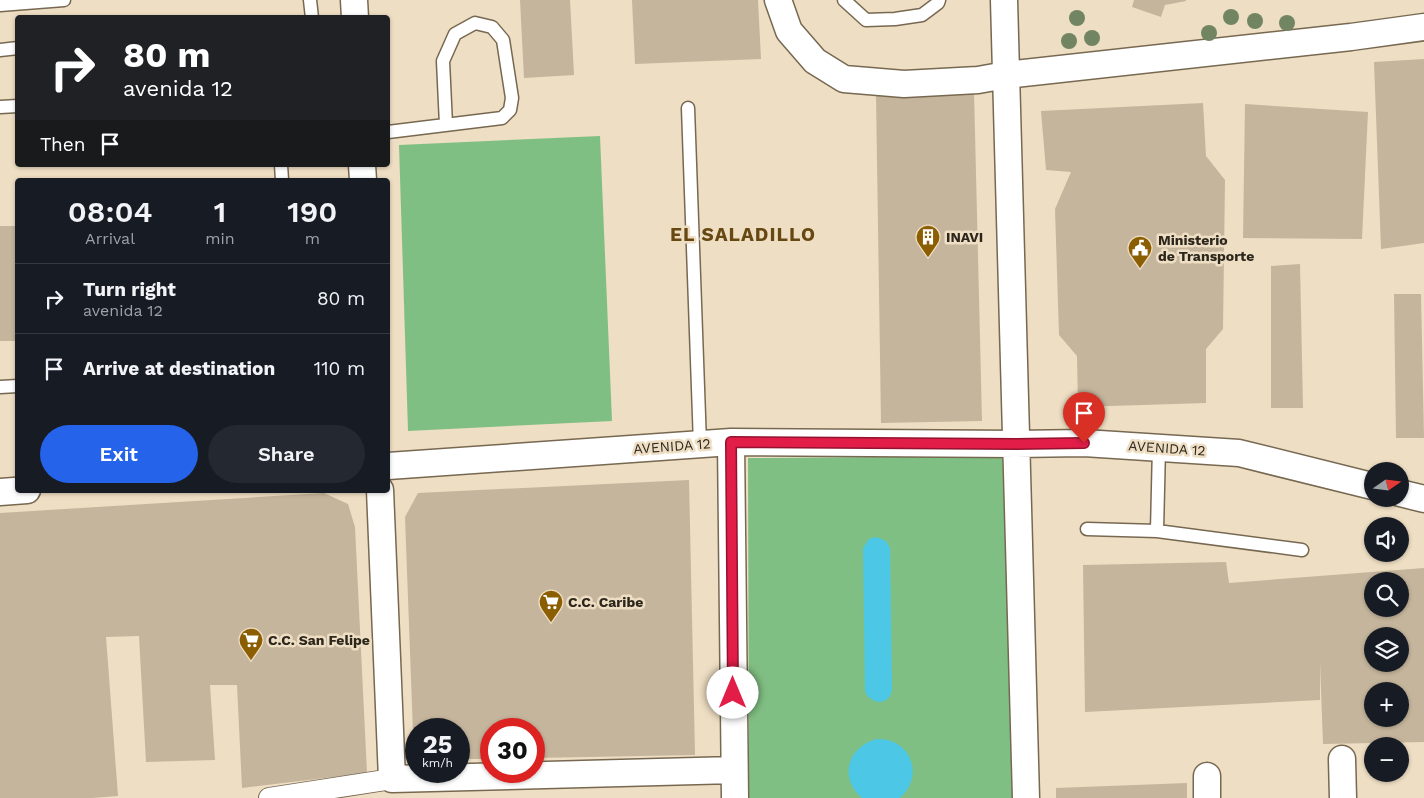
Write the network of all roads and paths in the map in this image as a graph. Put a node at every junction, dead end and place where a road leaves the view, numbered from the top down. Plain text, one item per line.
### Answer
1 (64, 0) edge
2 (310, 0) edge
3 (354, 0) edge
4 (778, 0) edge
5 (792, 0) edge
6 (844, 0) edge
7 (939, 0) edge
8 (1004, 0) edge
9 (0, 5) edge
10 (312, 15) edge
11 (355, 15) edge
12 (1424, 27) edge
13 (15, 48) edge
14 (0, 50) edge
15 (1006, 75) junction
16 (15, 106) edge
17 (0, 108) edge
18 (688, 108) dead end
19 (446, 125) junction
20 (390, 132) edge
21 (15, 386) edge
22 (0, 388) edge
23 (731, 442) junction
24 (700, 444) junction
25 (1016, 444) junction
26 (1159, 447) junction
27 (390, 466) edge
28 (1364, 484) edge
29 (15, 491) edge
30 (0, 492) edge
31 (380, 493) edge
32 (1409, 495) edge
33 (1424, 499) edge
34 (1087, 529) dead end
35 (1157, 531) junction
36 (1302, 550) dead end
37 (1342, 758) dead end
38 (734, 770) junction
39 (392, 779) junction
40 (505, 787) edge
41 (270, 798) edge
42 (735, 798) edge
43 (1026, 798) edge
44 (1343, 798) edge

1 - 9 lane
2 - 10 lane
3 - 11 street
4 - 15 street
5 - 15 street
6 - 7 lane
8 - 15 street
12 - 15 street
13 - 14 lane
15 - 25 street
16 - 17 lane
18 - 24 lane
19 - 19 lane
19 - 20 lane
21 - 22 lane
23 - 24 street, AVENIDA 12
23 - 25 street, AVENIDA 12
23 - 38 street
24 - 27 street, AVENIDA 12
25 - 26 street, AVENIDA 12
25 - 43 street
26 - 28 street, AVENIDA 12
26 - 35 lane
29 - 30 street
31 - 39 street
32 - 33 street
34 - 35 lane
35 - 36 lane
37 - 44 street
38 - 40 street
38 - 42 street
39 - 40 street
39 - 41 street

